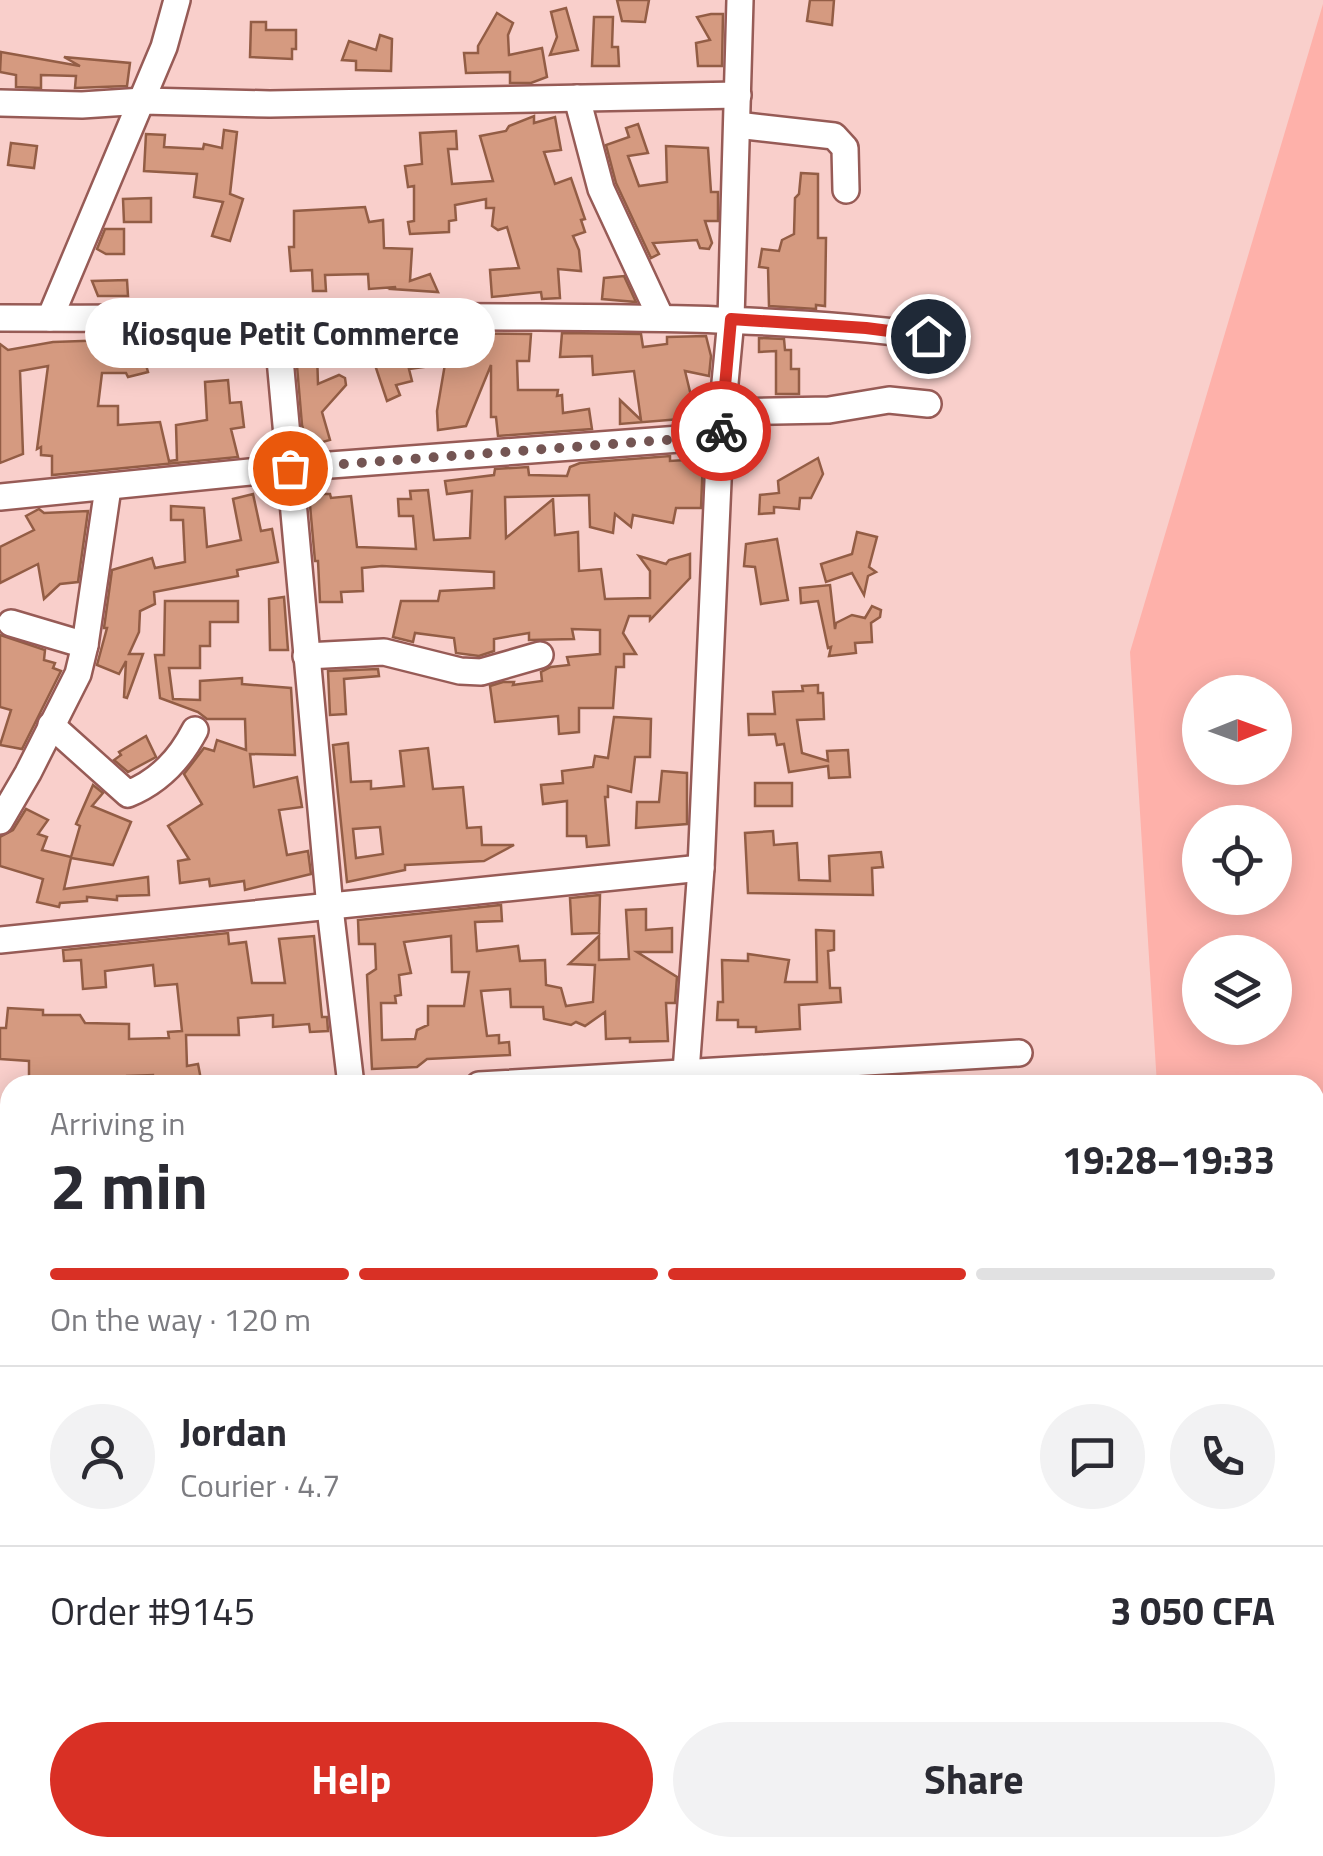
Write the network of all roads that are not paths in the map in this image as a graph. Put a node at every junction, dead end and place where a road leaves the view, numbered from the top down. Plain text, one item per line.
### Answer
1 (177, 0) edge
2 (740, 0) edge
3 (738, 95) junction
4 (577, 98) junction
5 (142, 101) junction
6 (0, 103) edge
7 (737, 125) junction
8 (846, 190) dead end
9 (276, 315) junction
10 (50, 318) junction
11 (662, 318) junction
12 (731, 319) junction
13 (3, 323) edge
14 (928, 336) dead end
15 (928, 404) dead end
16 (722, 424) junction
17 (290, 468) junction
18 (108, 488) junction
19 (0, 497) edge
20 (11, 624) dead end
21 (85, 645) junction
22 (540, 655) dead end
23 (306, 656) junction
24 (52, 724) junction
25 (195, 730) dead end
26 (0, 821) edge
27 (701, 868) junction
28 (330, 908) junction
29 (0, 940) edge
30 (1018, 1053) dead end
31 (350, 1075) edge
32 (685, 1075) edge
33 (736, 1075) edge

1 - 5 street
2 - 3 street
3 - 4 street
3 - 7 street
4 - 5 street
4 - 11 street
5 - 6 street
5 - 10 street
7 - 8 street
7 - 12 street
9 - 10 street
9 - 11 street
9 - 17 street
10 - 13 street
11 - 12 street
12 - 14 street
12 - 16 street
15 - 16 street
16 - 17 street
16 - 27 street
17 - 18 street
17 - 23 street
18 - 19 street
18 - 21 street
20 - 21 street
21 - 24 street
22 - 23 street
23 - 28 street
24 - 25 street
24 - 26 street
27 - 28 street
27 - 32 street
28 - 29 street
28 - 31 street
30 - 33 street

